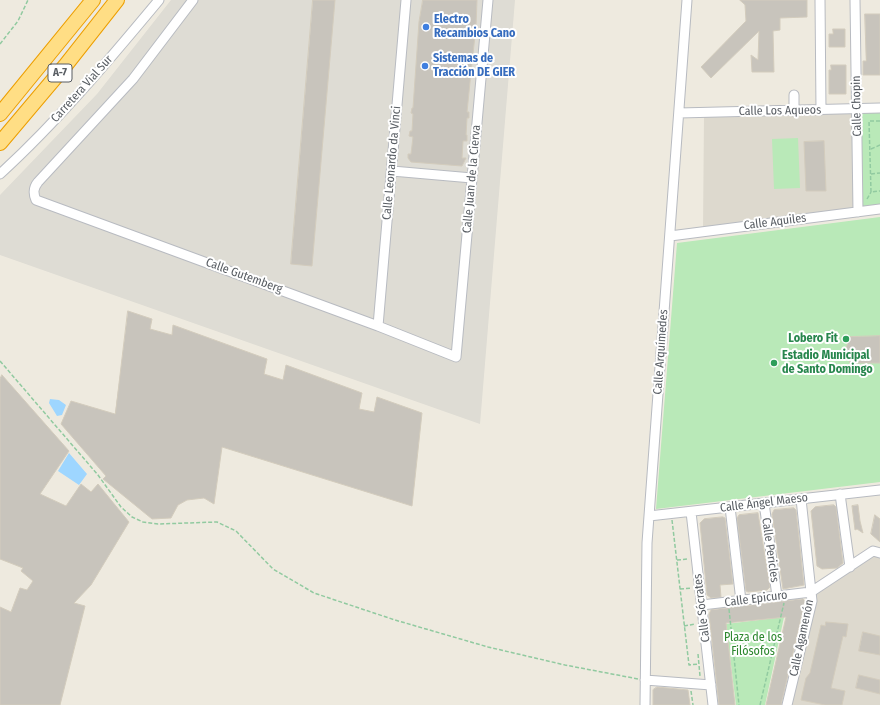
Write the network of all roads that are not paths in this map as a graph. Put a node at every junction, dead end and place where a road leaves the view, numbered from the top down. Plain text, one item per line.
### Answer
1 (93, 0) edge
2 (117, 0) edge
3 (159, 0) edge
4 (193, 0) edge
5 (406, 0) edge
6 (488, 0) edge
7 (687, 0) edge
8 (820, 0) edge
9 (856, 0) edge
10 (794, 95) dead end
11 (880, 108) edge
12 (857, 109) junction
13 (821, 110) junction
14 (794, 111) junction
15 (679, 113) junction
16 (0, 114) edge
17 (0, 143) edge
18 (392, 171) junction
19 (0, 174) edge
20 (472, 178) junction
21 (880, 209) edge
22 (858, 212) junction
23 (670, 236) junction
24 (378, 326) junction
25 (456, 357) joint
26 (880, 490) edge
27 (840, 494) junction
28 (801, 499) junction
29 (764, 503) junction
30 (730, 507) junction
31 (691, 512) junction
32 (649, 516) junction
33 (880, 553) edge
34 (850, 567) junction
35 (811, 592) junction
36 (781, 596) junction
37 (741, 601) junction
38 (702, 605) junction
39 (645, 680) junction
40 (711, 685) junction
41 (645, 705) edge
42 (713, 705) edge
43 (787, 705) edge

1 - 16 highway, A-7
2 - 17 highway, A-7
3 - 19 street, Carretera Vial Sur
4 - 24 street, Calle Gutemberg
5 - 18 street, Calle Leonardo da Vinci
6 - 20 street, Calle Juan de la Cierva
7 - 15 street, Calle Arquímedes
8 - 13 street
9 - 12 street, Calle Chopin
10 - 14 street
11 - 12 street, Calle Los Aqueos
12 - 13 street, Calle Los Aqueos
12 - 22 street, Calle Chopin
13 - 14 street, Calle Los Aqueos
14 - 15 street, Calle Los Aqueos
15 - 23 street, Calle Arquímedes
18 - 20 street
18 - 24 street, Calle Leonardo da Vinci
20 - 25 street, Calle Juan de la Cierva
21 - 22 street, Calle Aquiles
22 - 23 street, Calle Aquiles
23 - 32 street, Calle Arquímedes
24 - 25 street, Calle Gutemberg
26 - 27 street, Calle Ángel Maeso
27 - 28 street, Calle Ángel Maeso
27 - 34 street
28 - 29 street, Calle Ángel Maeso
28 - 35 street, Calle Agamenón
29 - 30 street, Calle Ángel Maeso
29 - 36 street, Calle Pericles
30 - 31 street, Calle Ángel Maeso
30 - 37 street
31 - 32 street, Calle Ángel Maeso
31 - 38 street, Calle Sócrates
32 - 39 street, Calle Arquímedes
33 - 34 street
34 - 35 street
35 - 36 street, Calle Epicuro
35 - 43 street, Calle Agamenón
36 - 37 street, Calle Epicuro
37 - 38 street, Calle Epicuro
38 - 40 street, Calle Sócrates
39 - 40 street
39 - 41 street, Calle Arquímedes
40 - 42 street, Calle Sócrates

